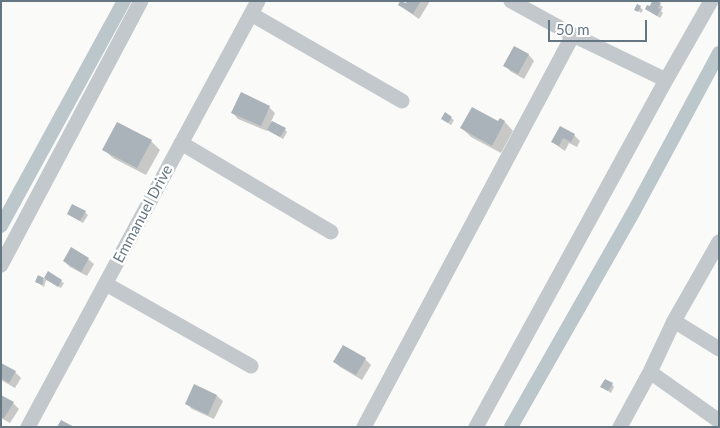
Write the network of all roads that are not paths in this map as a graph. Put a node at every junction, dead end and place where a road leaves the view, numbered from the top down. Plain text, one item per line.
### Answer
1 (141, 1) edge
2 (512, 1) edge
3 (712, 1) edge
4 (719, 6) edge
5 (255, 8) edge
6 (573, 35) junction
7 (666, 80) junction
8 (402, 101) dead end
9 (181, 143) junction
10 (331, 232) dead end
11 (719, 242) edge
12 (1, 265) edge
13 (106, 284) junction
14 (674, 321) junction
15 (719, 349) edge
16 (250, 366) dead end
17 (650, 372) junction
18 (719, 421) edge
19 (28, 427) edge
20 (364, 427) edge
21 (476, 427) edge
22 (620, 427) edge

1 - 12 street
2 - 6 street
3 - 4 street
3 - 7 street
5 - 8 street
5 - 9 street, Emmanuel Drive
6 - 7 street
6 - 20 street
7 - 21 street
9 - 10 street
9 - 13 street, Emmanuel Drive
11 - 14 street
13 - 16 street
13 - 19 street, Emmanuel Drive
14 - 15 street
14 - 17 street
17 - 18 street
17 - 22 street

